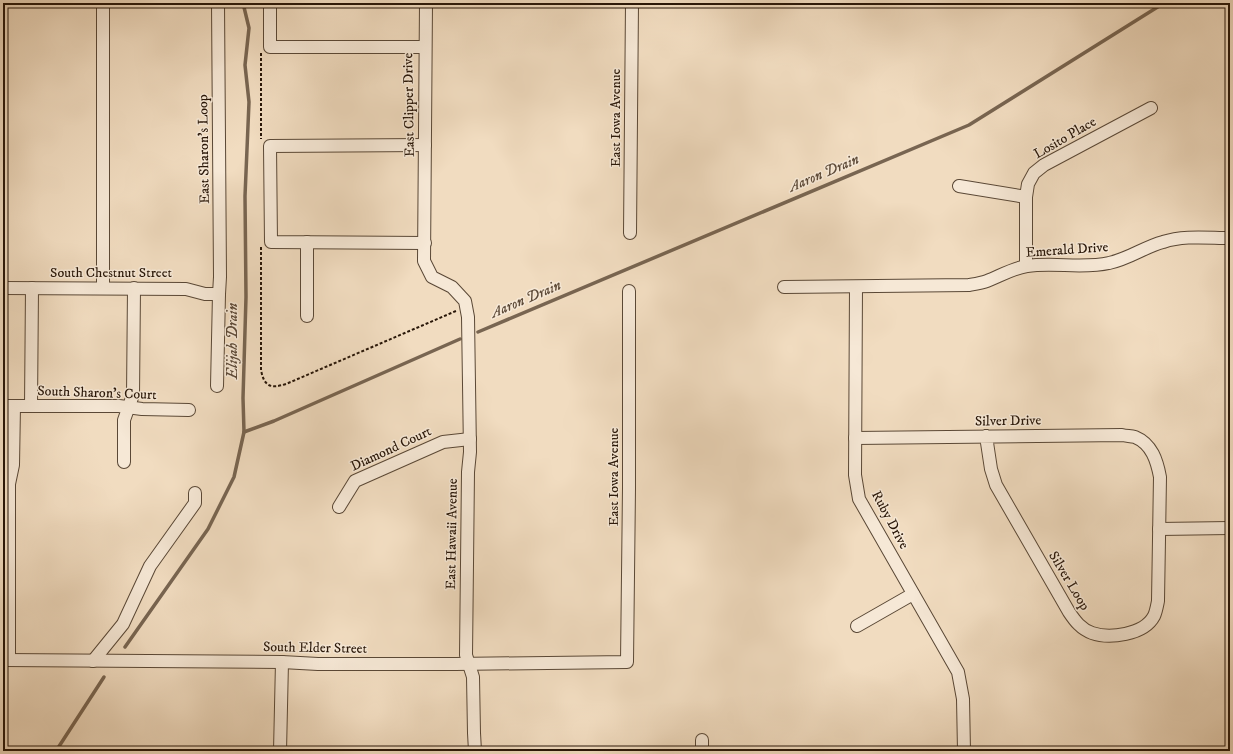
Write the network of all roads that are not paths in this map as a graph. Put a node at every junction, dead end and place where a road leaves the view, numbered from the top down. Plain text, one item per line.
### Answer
1 (103, 3) edge
2 (218, 3) edge
3 (270, 3) edge
4 (426, 3) edge
5 (632, 3) edge
6 (425, 47) junction
7 (1151, 108) dead end
8 (425, 145) junction
9 (959, 186) dead end
10 (1026, 197) junction
11 (630, 234) dead end
12 (1230, 238) edge
13 (307, 242) junction
14 (425, 243) junction
15 (1026, 266) junction
16 (856, 286) junction
17 (784, 287) dead end
18 (3, 288) edge
19 (32, 288) junction
20 (103, 288) junction
21 (134, 288) junction
22 (629, 291) dead end
23 (218, 294) junction
24 (307, 316) dead end
25 (468, 317) joint
26 (217, 386) dead end
27 (8, 406) edge
28 (32, 406) junction
29 (128, 408) junction
30 (189, 410) dead end
31 (986, 436) junction
32 (855, 438) junction
33 (470, 439) junction
34 (1154, 455) joint
35 (124, 462) dead end
36 (195, 492) dead end
37 (339, 507) dead end
38 (1230, 528) edge
39 (1159, 529) junction
40 (913, 594) junction
41 (856, 626) dead end
42 (6, 660) edge
43 (93, 661) junction
44 (282, 662) junction
45 (627, 662) joint
46 (469, 664) junction
47 (280, 751) edge
48 (476, 751) edge
49 (964, 751) edge

1 - 20 street
2 - 23 street, East Sharon's Loop
3 - 6 street, East Clipper Drive
4 - 6 street
5 - 11 street, East Iowa Avenue
6 - 8 street, East Clipper Drive
7 - 10 street, Losito Place
8 - 13 street
8 - 14 street, East Clipper Drive
9 - 10 street
10 - 15 street, Losito Place
12 - 15 street, Emerald Drive
13 - 14 street
13 - 24 street
14 - 25 street, East Clipper Drive
15 - 16 street, Emerald Drive
16 - 17 street, Emerald Drive
16 - 32 street, Ruby Drive
18 - 19 street, South Chestnut Street
19 - 20 street, South Chestnut Street
19 - 28 street
20 - 21 street, South Chestnut Street
21 - 23 street, South Chestnut Street
21 - 29 street
22 - 45 street, East Iowa Avenue
23 - 26 street, East Sharon's Loop
25 - 33 street, East Hawaii Avenue
27 - 28 street, South Sharon's Court
27 - 42 street
28 - 29 street, South Sharon's Court
29 - 30 street, South Sharon's Court
29 - 35 street
31 - 32 street, Silver Drive
31 - 34 street, Silver Drive
31 - 39 street, Silver Loop
32 - 40 street, Ruby Drive
33 - 37 street, Diamond Court
33 - 46 street, East Hawaii Avenue
34 - 39 street, Silver Loop
36 - 43 street
38 - 39 street
40 - 41 street
40 - 49 street, Ruby Drive
42 - 43 street, South Elder Street
43 - 44 street, South Elder Street
44 - 46 street, South Elder Street
44 - 47 street
45 - 46 street, South Elder Street
46 - 48 street, East Hawaii Avenue

